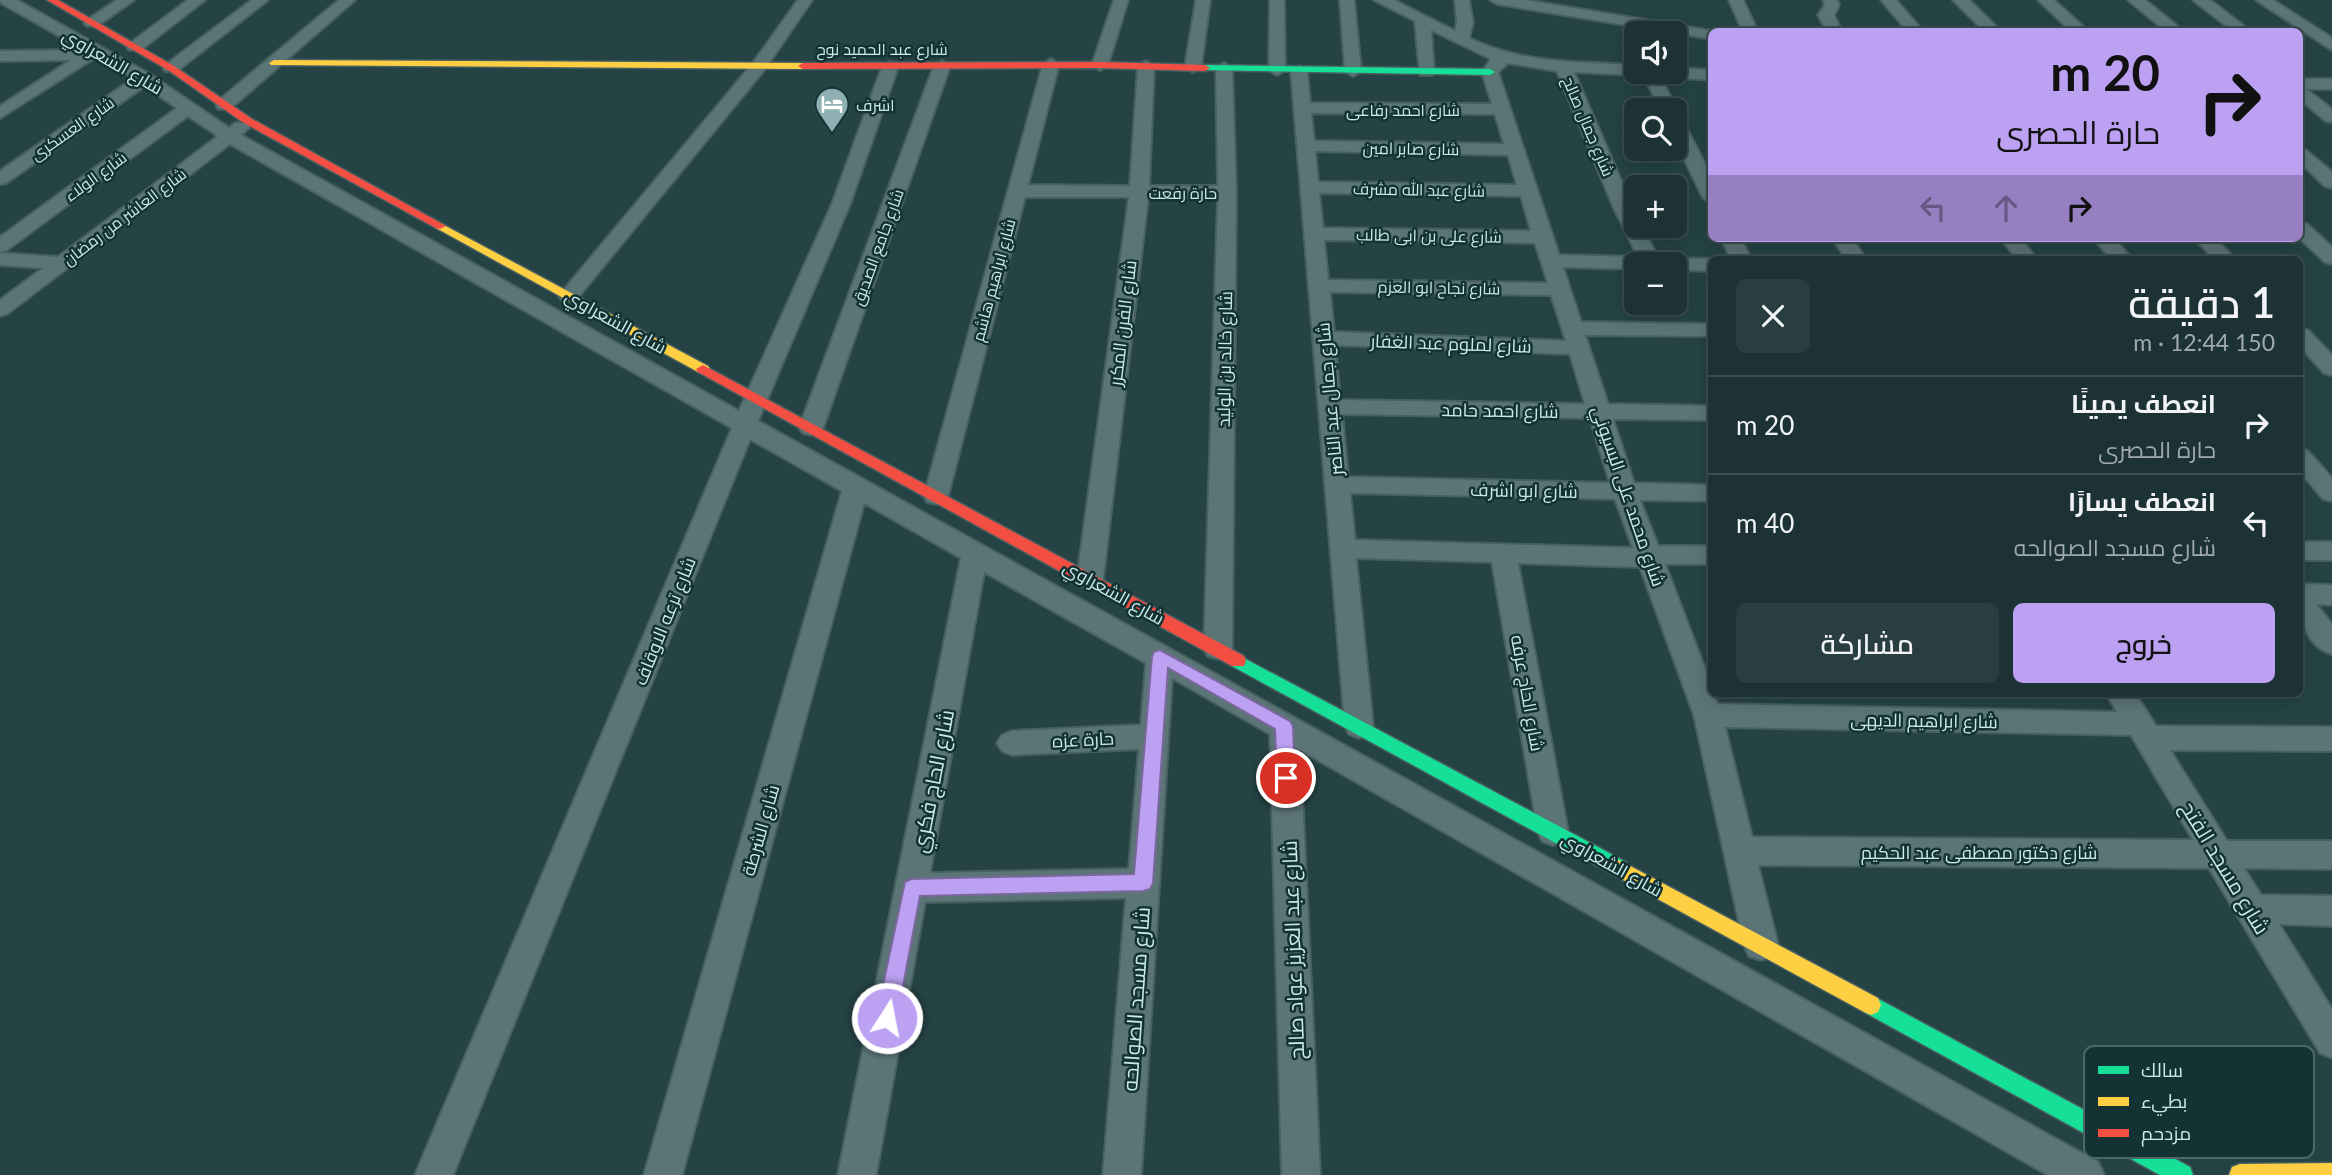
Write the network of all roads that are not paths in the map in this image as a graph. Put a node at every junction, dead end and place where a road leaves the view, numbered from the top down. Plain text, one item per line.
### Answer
1 (6, 0) edge
2 (52, 0) edge
3 (127, 0) edge
4 (198, 0) edge
5 (261, 0) edge
6 (348, 0) edge
7 (805, 0) edge
8 (1121, 0) edge
9 (1203, 0) edge
10 (1277, 0) edge
11 (1347, 0) edge
12 (1381, 0) edge
13 (1462, 0) edge
14 (1497, 0) edge
15 (1736, 0) edge
16 (1830, 0) edge
17 (1888, 0) edge
18 (1960, 0) edge
19 (2045, 0) edge
20 (2135, 0) edge
21 (2200, 0) edge
22 (2263, 0) edge
23 (1422, 18) junction
24 (92, 23) junction
25 (1749, 28) edge
26 (1833, 28) edge
27 (1913, 28) edge
28 (1991, 28) edge
29 (2077, 28) edge
30 (2173, 28) edge
31 (2239, 28) edge
32 (1708, 33) edge
33 (1461, 40) junction
34 (2332, 45) edge
35 (135, 47) junction
36 (96, 54) junction
37 (0, 56) edge
38 (274, 63) junction
39 (1051, 64) junction
40 (1100, 65) junction
41 (1498, 65) junction
42 (1563, 65) junction
43 (759, 66) junction
44 (942, 66) junction
45 (1146, 66) junction
46 (890, 67) junction
47 (1193, 67) junction
48 (170, 68) junction
49 (1224, 68) junction
50 (1624, 69) edge
51 (1288, 70) junction
52 (1353, 71) junction
53 (2303, 71) edge
54 (1426, 72) junction
55 (1687, 73) edge
56 (1708, 75) edge
57 (145, 78) junction
58 (2303, 84) edge
59 (2326, 84) edge
60 (2303, 94) edge
61 (224, 104) junction
62 (189, 107) junction
63 (1303, 108) junction
64 (1503, 109) junction
65 (0, 113) edge
66 (2332, 117) edge
67 (239, 128) junction
68 (1306, 146) junction
69 (1687, 147) edge
70 (1516, 150) junction
71 (2303, 157) edge
72 (0, 178) edge
73 (2332, 182) edge
74 (1310, 187) junction
75 (1708, 190) edge
76 (1017, 191) junction
77 (1528, 191) junction
78 (1139, 192) junction
79 (1227, 192) junction
80 (2303, 231) edge
81 (1314, 234) junction
82 (1543, 237) junction
83 (2013, 242) edge
84 (2107, 242) edge
85 (2208, 242) edge
86 (0, 246) edge
87 (1646, 252) edge
88 (2025, 256) edge
89 (2119, 256) edge
90 (2222, 256) edge
91 (2332, 258) edge
92 (0, 259) edge
93 (1551, 261) junction
94 (1624, 262) edge
95 (62, 263) junction
96 (1687, 264) edge
97 (1708, 265) edge
98 (1319, 286) junction
99 (1560, 289) junction
100 (569, 296) junction
101 (0, 310) edge
102 (1708, 330) edge
103 (1324, 338) junction
104 (1576, 338) junction
105 (2303, 338) edge
106 (2332, 368) edge
107 (756, 398) junction
108 (1330, 407) junction
109 (1599, 411) junction
110 (1708, 413) edge
111 (746, 424) junction
112 (811, 428) junction
113 (2303, 460) edge
114 (1337, 485) junction
115 (856, 486) junction
116 (1625, 492) junction
117 (1708, 493) edge
118 (2332, 493) edge
119 (936, 496) junction
120 (1343, 550) junction
121 (2303, 551) edge
122 (2332, 551) edge
123 (975, 552) junction
124 (1503, 554) junction
125 (1708, 555) edge
126 (1648, 557) junction
127 (1090, 579) junction
128 (2303, 594) edge
129 (2332, 594) edge
130 (2303, 607) edge
131 (2332, 644) edge
132 (1218, 649) junction
133 (1160, 656) junction
134 (2123, 697) edge
135 (1708, 715) junction
136 (1284, 726) junction
137 (1359, 726) junction
138 (2144, 731) junction
139 (1154, 736) junction
140 (2332, 739) edge
141 (1012, 743) dead end
142 (1553, 832) junction
143 (1739, 851) junction
144 (2218, 853) junction
145 (2332, 855) edge
146 (1143, 883) junction
147 (911, 888) junction
148 (2252, 909) junction
149 (2332, 911) edge
150 (1760, 945) junction
151 (2332, 1041) edge
152 (2084, 1122) edge
153 (2151, 1158) edge
154 (2332, 1174) edge
155 (434, 1175) edge
156 (663, 1175) edge
157 (857, 1175) edge
158 (1122, 1175) edge
159 (1301, 1175) edge
160 (2085, 1175) edge
161 (2182, 1175) edge
162 (2240, 1175) edge

1 - 36 street, شارع الشعراوي
2 - 24 street, شارع الشعراوي
3 - 24 street
4 - 35 street
5 - 48 street
6 - 38 street
7 - 43 street
8 - 40 street
9 - 47 street
10 - 51 street, شارع جمال عبد الناصر
11 - 52 street
12 - 23 street
13 - 33 street
14 - 32 street
15 - 25 street
16 - 26 street
17 - 27 street
18 - 28 street
19 - 29 street
20 - 30 street
21 - 31 street
22 - 34 street
23 - 33 street
23 - 54 street
24 - 35 street, شارع الشعراوي
33 - 41 street
35 - 48 street, شارع الشعراوي
36 - 37 street
36 - 57 street, شارع الشعراوي
36 - 65 street
38 - 43 street, شارع عبد الحميد نوح
38 - 61 street
39 - 40 street, شارع عبد الحميد نوح
39 - 44 street, شارع عبد الحميد نوح
39 - 76 street, شارع ابراهيم هاشم
40 - 45 street, شارع عبد الحميد نوح
41 - 42 street
41 - 54 street, شارع عبد الحميد نوح
41 - 64 street, شارع محمد على البسيوني
42 - 50 street
42 - 87 street, شارع جمال صالح
43 - 46 street, شارع عبد الحميد نوح
43 - 100 street
44 - 46 street, شارع عبد الحميد نوح
44 - 112 street, شارع جامع الصديق
45 - 47 street, شارع عبد الحميد نوح
45 - 78 street, شارع الفرن المكرر
46 - 107 street, شارع ترعه الاوقاف
47 - 49 street, شارع عبد الحميد نوح
48 - 61 street, شارع الشعراوي
49 - 51 street, شارع عبد الحميد نوح
49 - 79 street, شارع خالد بن الوليد
51 - 52 street, شارع عبد الحميد نوح
51 - 63 street, شارع جمال عبد الناصر
52 - 54 street, شارع عبد الحميد نوح
53 - 59 street
55 - 56 street
57 - 62 street, شارع الشعراوي
57 - 72 street, شارع العسكرى
58 - 59 street
60 - 66 street
61 - 67 street, شارع الشعراوي
62 - 67 street, شارع الشعراوي
62 - 86 street, شارع الولاء
63 - 64 street, شارع احمد رفاعى
63 - 68 street, شارع جمال عبد الناصر
64 - 70 street, شارع محمد على البسيوني
67 - 95 street, شارع العاشر من رمضان
67 - 100 street, شارع الشعراوي
67 - 111 street, شارع الشعراوي
68 - 70 street, شارع صابر امين
68 - 74 street, شارع جمال عبد الناصر
69 - 75 street
70 - 77 street, شارع محمد على البسيوني
71 - 73 street
74 - 77 street, شارع عبد الله مشرف
74 - 81 street, شارع جمال عبد الناصر
76 - 78 street, حارة رفعت
76 - 119 street, شارع ابراهيم هاشم
77 - 82 street, شارع محمد على البسيوني
78 - 79 street, حارة رفعت
78 - 127 street, شارع الفرن المكرر
79 - 132 street, شارع خالد بن الوليد
80 - 91 street
81 - 82 street, شارع على بن ابى طالب
81 - 98 street, شارع جمال عبد الناصر
82 - 93 street, شارع محمد على البسيوني
83 - 88 street
84 - 89 street
85 - 90 street
92 - 95 street
93 - 94 street
93 - 99 street, شارع محمد على البسيوني
95 - 101 street, شارع العاشر من رمضان
96 - 97 street
98 - 99 street, شارع نجاح ابو العزم
98 - 103 street, شارع جمال عبد الناصر
99 - 104 street, شارع محمد على البسيوني
100 - 107 street, شارع الشعراوي
102 - 104 street, شارع لملوم عبد الغفار
103 - 104 street, شارع لملوم عبد الغفار
103 - 108 street, شارع جمال عبد الناصر
104 - 109 street, شارع محمد على البسيوني
105 - 106 street
107 - 111 street, شارع ترعه الاوقاف
107 - 112 street, شارع الشعراوي
108 - 109 street, شارع احمد حامد
108 - 114 street, شارع جمال عبد الناصر
109 - 110 street, شارع احمد حامد
109 - 116 street, شارع محمد على البسيوني
111 - 115 street, شارع الشعراوي
111 - 155 street, شارع ترعه الاوقاف
112 - 119 street, شارع الشعراوي
113 - 118 street
114 - 116 street, شارع ابو اشرف
114 - 120 street, شارع جمال عبد الناصر
115 - 123 street, شارع الشعراوي
115 - 156 street, شارع الشرطة
116 - 117 street, شارع ابو اشرف
116 - 126 street, شارع محمد على البسيوني
119 - 127 street, شارع الشعراوي
120 - 124 street
120 - 137 street, شارع جمال عبد الناصر
121 - 122 street
123 - 133 street, شارع الشعراوي
123 - 147 street, شارع الحاج فكري
124 - 126 street
124 - 142 street, شارع الحاج عرفه
125 - 126 street
126 - 135 street, شارع محمد على البسيوني
127 - 132 street, شارع الشعراوي
128 - 129 street
130 - 131 street
132 - 137 street, شارع الشعراوي
133 - 136 street, شارع الشعراوي
133 - 139 street, شارع مسجد الصوالحه
134 - 138 street, شارع مسجد الفتح
135 - 138 street, شارع ابراهيم الديهى
135 - 143 street, شارع محمد على البسيوني
136 - 159 street, شارع عبد العزيز عواد صالح
136 - 160 street, شارع الشعراوي
137 - 142 street, شارع الشعراوي
138 - 140 street, شارع ابراهيم الديهى
138 - 144 street, شارع مسجد الفتح
139 - 141 street, حارة عزه
139 - 146 street, شارع مسجد الصوالحه
142 - 150 street, شارع الشعراوي
143 - 144 street, شارع دكتور مصطفى عبد الحكيم
143 - 150 street, شارع محمد على البسيوني
144 - 145 street
144 - 148 street, شارع مسجد الفتح
146 - 147 street
146 - 158 street, شارع مسجد الصوالحه
147 - 157 street, شارع الحاج فكري
148 - 149 street
148 - 151 street, شارع مسجد الفتح
150 - 152 street, شارع الشعراوي
153 - 161 street, شارع الشعراوي
154 - 162 street

